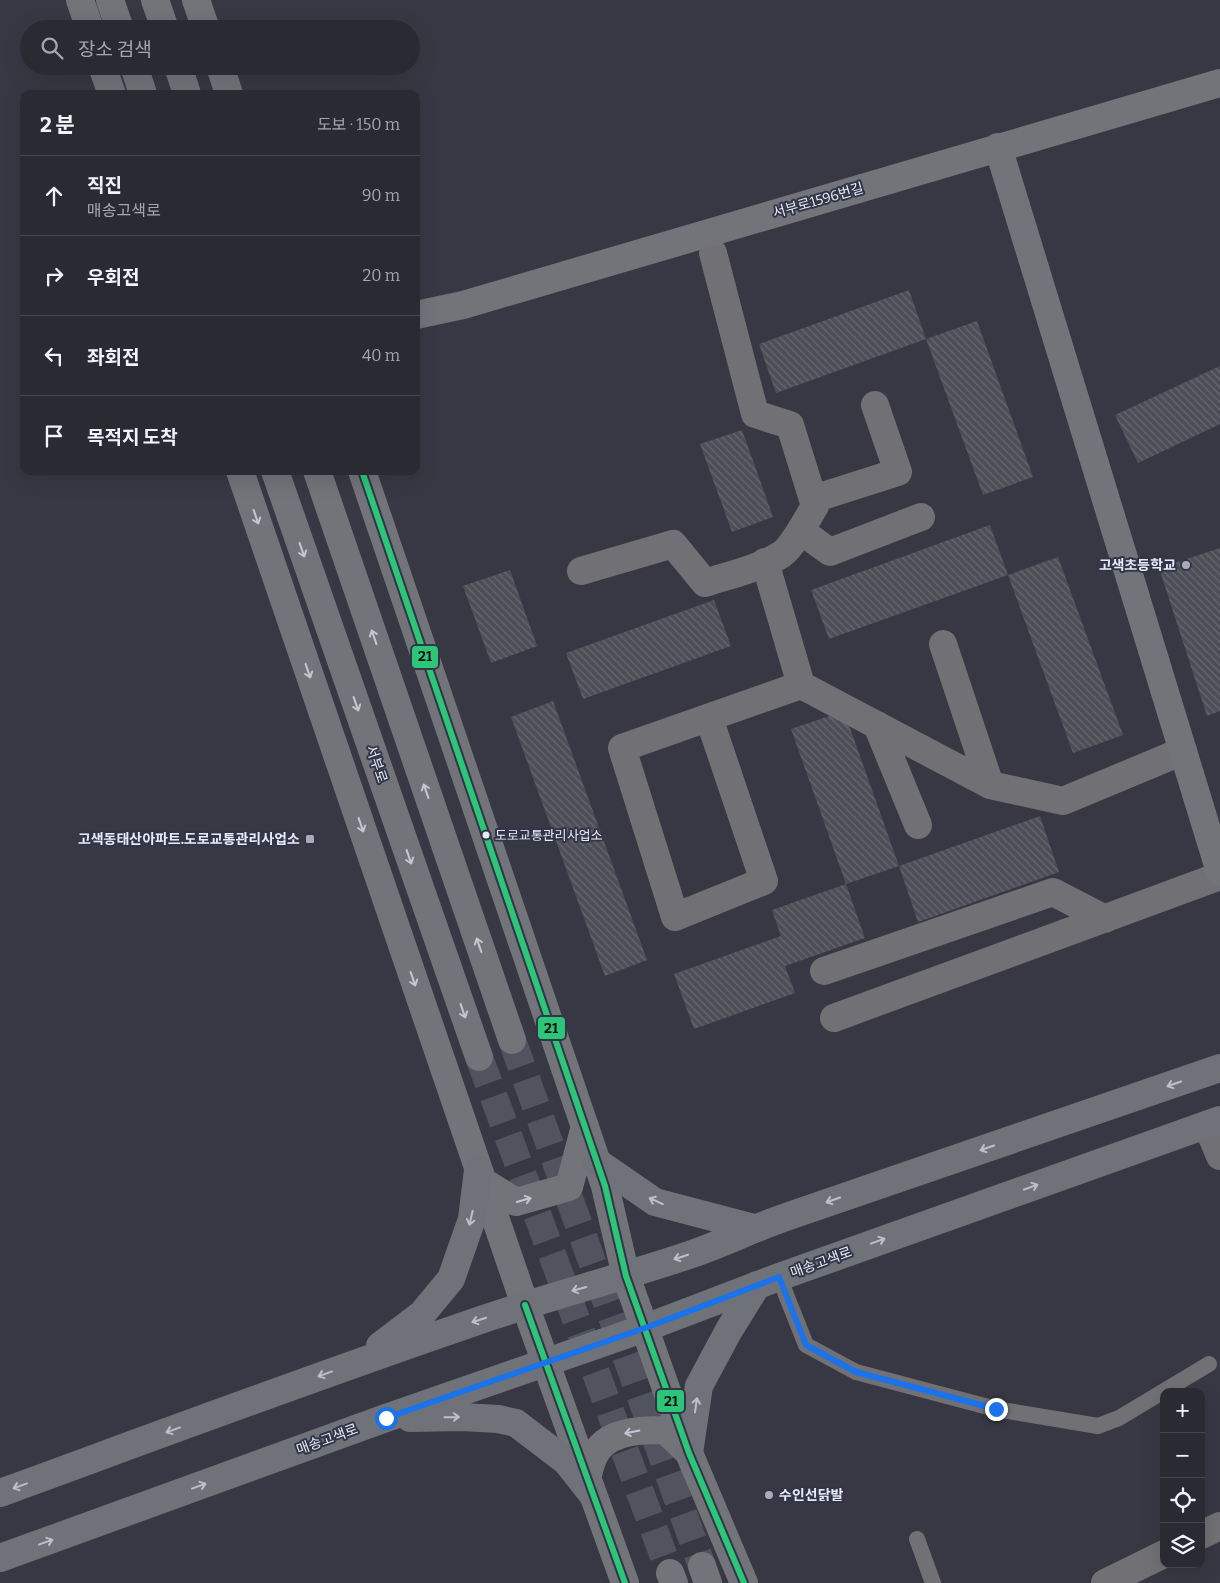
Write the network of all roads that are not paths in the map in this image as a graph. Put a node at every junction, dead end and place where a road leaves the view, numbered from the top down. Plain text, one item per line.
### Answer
1 (80, 0) edge
2 (110, 0) edge
3 (155, 0) edge
4 (196, 0) edge
5 (87, 20) edge
6 (117, 20) edge
7 (162, 20) edge
8 (203, 20) edge
9 (105, 75) edge
10 (137, 75) edge
11 (181, 75) edge
12 (223, 75) edge
13 (1220, 83) edge
14 (111, 90) edge
15 (142, 90) edge
16 (186, 90) edge
17 (229, 90) edge
18 (998, 148) junction
19 (713, 253) dead end
20 (420, 314) edge
21 (875, 404) dead end
22 (241, 475) edge
23 (276, 475) edge
24 (318, 475) edge
25 (363, 475) edge
26 (813, 499) junction
27 (921, 517) dead end
28 (800, 531) junction
29 (765, 562) junction
30 (581, 571) dead end
31 (943, 644) dead end
32 (800, 685) junction
33 (709, 718) junction
34 (877, 725) junction
35 (1183, 751) junction
36 (990, 785) junction
37 (918, 825) dead end
38 (1220, 872) edge
39 (1220, 876) edge
40 (1104, 919) junction
41 (824, 971) dead end
42 (834, 1018) dead end
43 (512, 1040) tunnel mouth
44 (479, 1057) tunnel mouth
45 (1220, 1068) edge
46 (1213, 1122) edge
47 (584, 1126) junction
48 (1220, 1156) edge
49 (597, 1162) junction
50 (480, 1176) junction
51 (754, 1228) junction
52 (626, 1276) junction
53 (768, 1281) junction
54 (525, 1305) junction
55 (645, 1328) junction
56 (361, 1361) junction
57 (545, 1362) junction
58 (1209, 1364) dead end
59 (386, 1418) junction
60 (689, 1453) junction
61 (590, 1487) junction
62 (0, 1493) edge
63 (1220, 1526) edge
64 (1205, 1533) edge
65 (917, 1539) dead end
66 (1160, 1556) edge
67 (0, 1558) edge
68 (625, 1583) edge
69 (744, 1583) edge
70 (934, 1583) edge
71 (1105, 1583) edge

1 - 5 street
2 - 6 street
3 - 7 street
4 - 8 street
9 - 14 street
10 - 15 street
11 - 16 street
12 - 17 street
13 - 18 street, 서부로1596번길
18 - 20 street, 서부로1596번길
18 - 35 street
19 - 26 street
21 - 26 street
22 -> 50 street
23 -> 44 street, 서부로
43 -> 24 street
25 - 47 street
26 - 28 street
27 - 28 street
28 - 29 street
29 - 30 street
29 - 32 street
31 - 36 street
32 - 33 street
32 - 34 street
33 - 33 street
34 - 36 street
34 - 37 street
35 - 36 street
35 - 38 street
39 - 40 street
40 - 41 street
40 - 42 street
45 -> 51 main road
46 - 48 street
53 -> 46 main road, 매송고색로
47 - 49 street
50 -> 47 street
51 -> 49 main road
49 - 52 street
50 - 54 street
50 -> 56 main road
51 -> 52 main road
52 -> 54 main road
52 - 55 street
53 - 55 main road, 매송고색로
53 - 58 lane
60 -> 53 main road
54 -> 56 main road
54 - 57 street
55 - 57 main road, 매송고색로
55 - 60 street
56 -> 62 main road
57 - 59 main road, 매송고색로
57 - 61 street
59 -> 61 main road
67 -> 59 main road, 매송고색로
60 -> 61 street
60 - 69 street
61 - 68 street
63 - 64 street
65 - 70 lane
66 - 71 street

